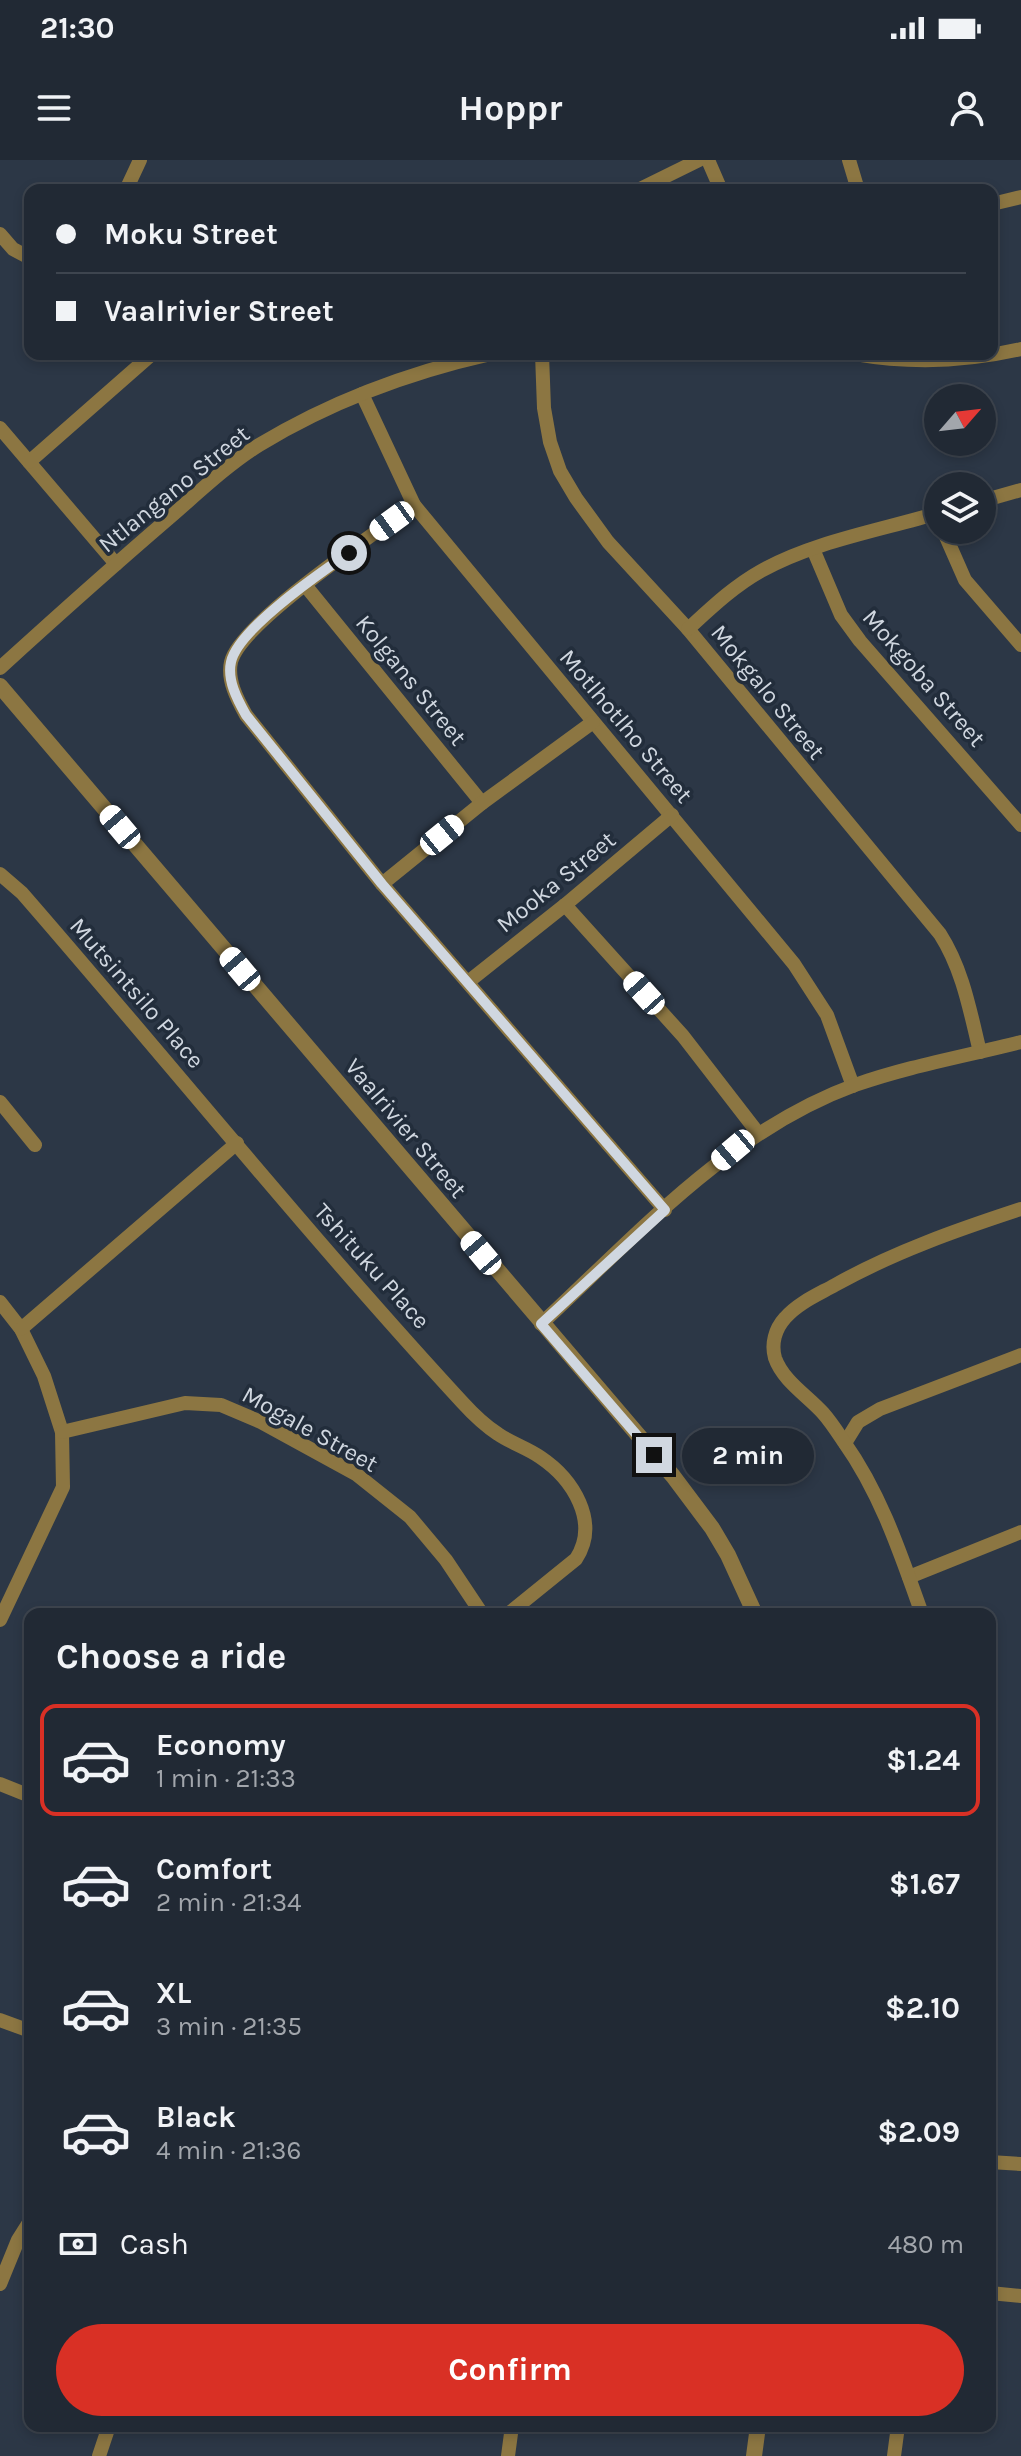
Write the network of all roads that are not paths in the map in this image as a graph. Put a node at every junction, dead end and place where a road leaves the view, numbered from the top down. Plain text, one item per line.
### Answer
1 (140, 160) edge
2 (699, 160) edge
3 (708, 160) edge
4 (849, 160) edge
5 (129, 184) edge
6 (650, 184) edge
7 (718, 184) edge
8 (856, 184) edge
9 (1021, 197) edge
10 (998, 203) edge
11 (0, 234) edge
12 (24, 255) edge
13 (1021, 349) edge
14 (998, 354) edge
15 (145, 360) edge
16 (464, 360) edge
17 (542, 360) edge
18 (935, 360) edge
19 (960, 360) edge
20 (362, 394) junction
21 (0, 428) edge
22 (29, 462) junction
23 (1021, 490) edge
24 (996, 497) edge
25 (414, 505) junction
26 (924, 518) edge
27 (949, 544) edge
28 (813, 549) junction
29 (116, 564) junction
30 (305, 585) junction
31 (688, 629) junction
32 (1021, 645) edge
33 (0, 668) edge
34 (0, 686) edge
35 (593, 722) junction
36 (482, 803) junction
37 (672, 815) junction
38 (1021, 825) edge
39 (0, 874) edge
40 (382, 884) junction
41 (565, 905) junction
42 (468, 982) junction
43 (1021, 1042) edge
44 (980, 1052) junction
45 (853, 1086) junction
46 (0, 1102) edge
47 (758, 1133) junction
48 (237, 1143) junction
49 (35, 1145) dead end
50 (1021, 1209) edge
51 (665, 1210) junction
52 (0, 1302) edge
53 (541, 1324) junction
54 (21, 1329) junction
55 (1021, 1355) edge
56 (62, 1432) junction
57 (845, 1443) junction
58 (1021, 1532) edge
59 (909, 1577) junction
60 (478, 1608) edge
61 (515, 1608) edge
62 (752, 1608) edge
63 (920, 1608) edge
64 (0, 1620) edge
65 (0, 1784) edge
66 (24, 1794) edge
67 (0, 2020) edge
68 (24, 2029) edge
69 (996, 2162) edge
70 (1021, 2164) edge
71 (24, 2230) edge
72 (0, 2284) edge
73 (996, 2294) edge
74 (1021, 2296) edge
75 (107, 2432) edge
76 (511, 2432) edge
77 (757, 2432) edge
78 (897, 2432) edge
79 (99, 2456) edge
80 (508, 2456) edge
81 (754, 2456) edge
82 (894, 2456) edge

1 - 5 street
2 - 6 street
3 - 7 street
4 - 8 street
9 - 10 street
11 - 12 street
13 - 14 street
15 - 22 street
16 - 20 street, Ntlangano Street
17 - 31 street, Mokgalo Street
18 - 19 street
20 - 25 street, Motlhotlho Street
20 - 29 street, Ntlangano Street
21 - 22 street
22 - 29 street
23 - 24 street
25 - 30 street
25 - 35 street, Motlhotlho Street
26 - 28 street
27 - 32 street
28 - 31 street
28 - 38 street, Mokgoba Street
29 - 33 street, Ntlangano Street
30 - 36 street, Kolgans Street
30 - 40 street
31 - 44 street, Mokgalo Street
34 - 53 street, Vaalrivier Street
35 - 36 street
35 - 37 street, Motlhotlho Street
36 - 40 street
37 - 41 street, Mooka Street
37 - 45 street, Motlhotlho Street
39 - 48 street, Mutsintsilo Place
40 - 42 street
41 - 42 street, Mooka Street
41 - 47 street
42 - 51 street
43 - 44 street
44 - 45 street
45 - 47 street
46 - 49 street
47 - 51 street
48 - 54 street
48 - 61 street, Tshituku Place
50 - 57 street
51 - 53 street
52 - 54 street
53 - 62 street, Vaalrivier Street
54 - 56 street
55 - 57 street
56 - 60 street, Mogale Street
56 - 64 street
57 - 59 street
58 - 59 street
59 - 63 street
65 - 66 street
67 - 68 street
69 - 70 street
71 - 72 street
73 - 74 street
75 - 79 street
76 - 80 street
77 - 81 street
78 - 82 street

